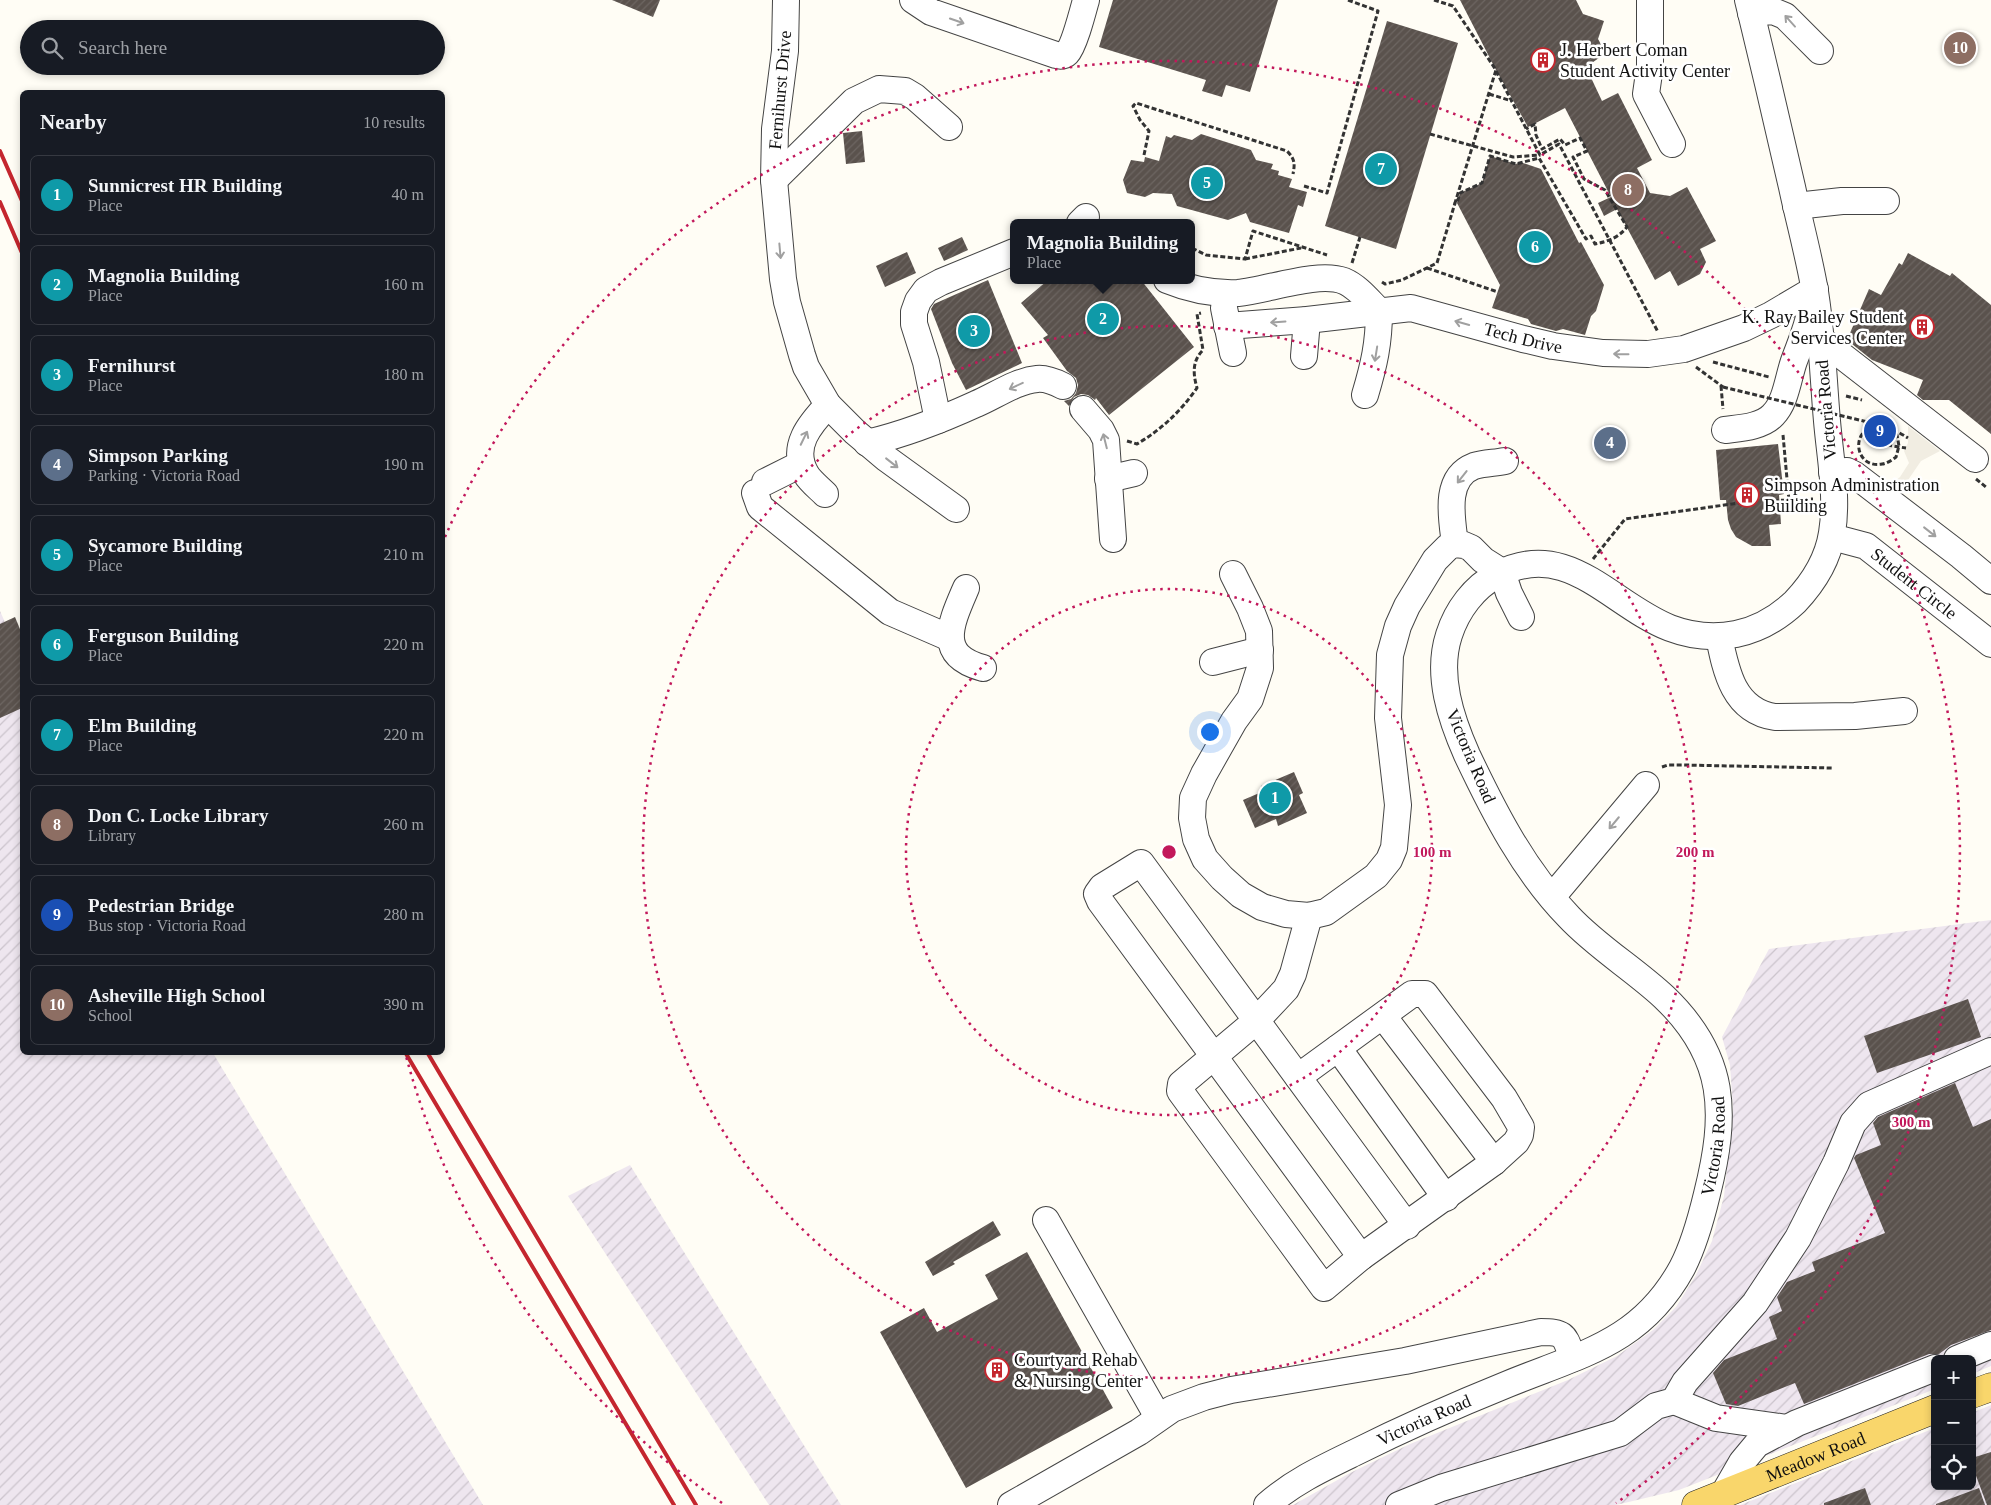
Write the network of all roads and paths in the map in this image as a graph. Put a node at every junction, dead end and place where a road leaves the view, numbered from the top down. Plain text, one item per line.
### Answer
1 (786, 0) edge
2 (913, 0) edge
3 (1086, 0) edge
4 (1348, 0) edge
5 (1434, 0) edge
6 (1650, 0) edge
7 (1750, 7) edge
8 (1820, 51) dead end
9 (1496, 70) junction
10 (1489, 94) junction
11 (1512, 100) junction
12 (949, 127) dead end
13 (1526, 130) junction
14 (1430, 134) dead end
15 (1672, 144) dead end
16 (1472, 147) junction
17 (1540, 154) junction
18 (1144, 155) dead end
19 (1293, 174) dead end
20 (1304, 186) dead end
21 (775, 191) junction
22 (1886, 201) dead end
23 (1455, 203) junction
24 (1796, 206) junction
25 (1609, 241) junction
26 (1303, 248) junction
27 (1195, 250) edge
28 (1010, 254) edge
29 (1245, 258) junction
30 (1335, 258) dead end
31 (1344, 261) dead end
32 (1360, 268) dead end
33 (1427, 268) junction
34 (1377, 278) dead end
35 (1180, 284) edge
36 (1815, 289) junction
37 (1498, 292) dead end
38 (1214, 302) junction
39 (1378, 311) junction
40 (1307, 320) junction
41 (1227, 326) junction
42 (1819, 338) junction
43 (1670, 352) junction
44 (1233, 353) dead end
45 (1304, 356) dead end
46 (1692, 364) dead end
47 (1063, 386) dead end
48 (1722, 386) junction
49 (1365, 396) dead end
50 (1722, 403) dead end
51 (828, 405) junction
52 (1083, 410) dead end
53 (938, 420) junction
54 (1871, 423) junction
55 (1783, 427) dead end
56 (1725, 430) dead end
57 (1908, 438) dead end
58 (1123, 440) dead end
59 (868, 443) junction
60 (1906, 448) dead end
61 (1975, 459) dead end
62 (1506, 462) dead end
63 (801, 464) junction
64 (1832, 472) junction
65 (1134, 473) dead end
66 (1108, 479) junction
67 (825, 494) dead end
68 (1834, 497) junction
69 (1789, 501) junction
70 (1766, 502) dead end
71 (1739, 503) dead end
72 (956, 509) dead end
73 (1832, 537) junction
74 (1112, 538) dead end
75 (1455, 544) junction
76 (1590, 563) dead end
77 (1502, 572) junction
78 (1233, 574) dead end
79 (1991, 581) edge
80 (966, 588) dead end
81 (1521, 617) dead end
82 (1719, 637) junction
83 (950, 638) junction
84 (1991, 644) edge
85 (1260, 650) junction
86 (1213, 662) dead end
87 (983, 668) dead end
88 (1904, 710) dead end
89 (1832, 768) dead end
90 (1654, 776) joint
91 (1552, 897) junction
92 (1309, 916) junction
93 (1383, 1016) junction
94 (1256, 1021) junction
95 (1338, 1048) junction
96 (1991, 1051) edge
97 (1214, 1056) junction
98 (1298, 1077) junction
99 (1494, 1162) junction
100 (1446, 1198) junction
101 (1046, 1220) dead end
102 (1407, 1226) junction
103 (1361, 1258) junction
104 (1991, 1345) edge
105 (1967, 1355) edge
106 (1573, 1358) junction
107 (1931, 1370) edge
108 (1991, 1387) edge
109 (1976, 1393) edge
110 (1674, 1401) junction
111 (1931, 1411) edge
112 (1158, 1417) junction
113 (1787, 1428) junction
114 (1723, 1495) junction
115 (1011, 1504) edge
116 (1267, 1505) edge
117 (1399, 1505) edge
118 (1696, 1505) edge

1 - 21 street, Fernihurst Drive
2 -> 3 street
4 - 20 path
5 - 9 path
6 - 15 street
8 -> 7 street
7 - 24 street, Victoria Road
9 - 10 path
9 - 11 path
10 - 11 path
10 - 16 path
11 - 13 path
12 - 21 street
13 - 17 path
13 - 25 path
14 - 16 path
16 - 17 path
16 - 23 path
17 - 25 path
18 - 19 path
21 -> 51 street, Fernihurst Drive
22 - 24 street
23 - 25 path
23 - 33 path
24 - 36 street, Victoria Road
25 - 43 path
26 - 29 path
26 - 29 path
26 - 30 path
27 - 29 path
28 - 53 street
31 - 32 path
33 - 34 path
33 - 37 path
35 - 38 street
36 - 42 street, Victoria Road
36 - 43 street, Tech Drive
36 - 56 street
38 - 39 street
38 - 41 street
38 - 58 path
39 - 40 street, Tech Drive
43 -> 39 street, Tech Drive
39 -> 49 street
40 -> 41 street, Tech Drive
40 - 45 street
41 - 44 street
42 - 61 street
42 - 64 street, Victoria Road
46 - 48 path
47 -> 53 street
48 - 50 path
48 - 54 path, bridge
51 - 59 street, Fernihurst Drive
63 -> 51 street
66 -> 52 street
53 - 59 street
54 - 57 path, bridge
54 - 60 path
55 - 69 path
59 -> 72 street, Fernihurst Drive
62 -> 75 street
63 - 67 street
63 - 83 street
64 - 68 street, Victoria Road
64 -> 79 street
65 - 66 street
66 - 74 street
68 - 69 path
68 - 73 street, Victoria Road
69 - 70 path
71 - 76 path
73 - 82 street, Victoria Road
73 - 84 street, Student Circle
75 - 77 street
75 - 92 street
77 - 81 street
77 - 82 street, Victoria Road
77 - 91 street, Victoria Road
78 - 85 street
80 - 83 street
82 - 88 street
83 - 87 street
85 - 86 street
85 - 92 street
89 - 90 path
90 -> 91 street
91 - 106 street, Victoria Road
92 - 94 street
93 - 95 street
93 - 99 street
93 - 99 street
94 - 97 street
94 - 97 street
94 - 98 street
95 - 98 street
95 - 100 street
96 - 110 street
97 - 103 street
97 - 103 street
98 - 102 street
99 - 100 street
100 - 102 street
101 - 112 street
102 - 103 street
104 - 105 street
106 - 112 street
106 - 116 street, Victoria Road
107 - 113 street
108 - 109 main road
110 - 113 street
110 - 117 street
111 - 114 main road, Meadow Road
112 - 115 street
113 - 114 street
114 - 118 main road, Meadow Road

